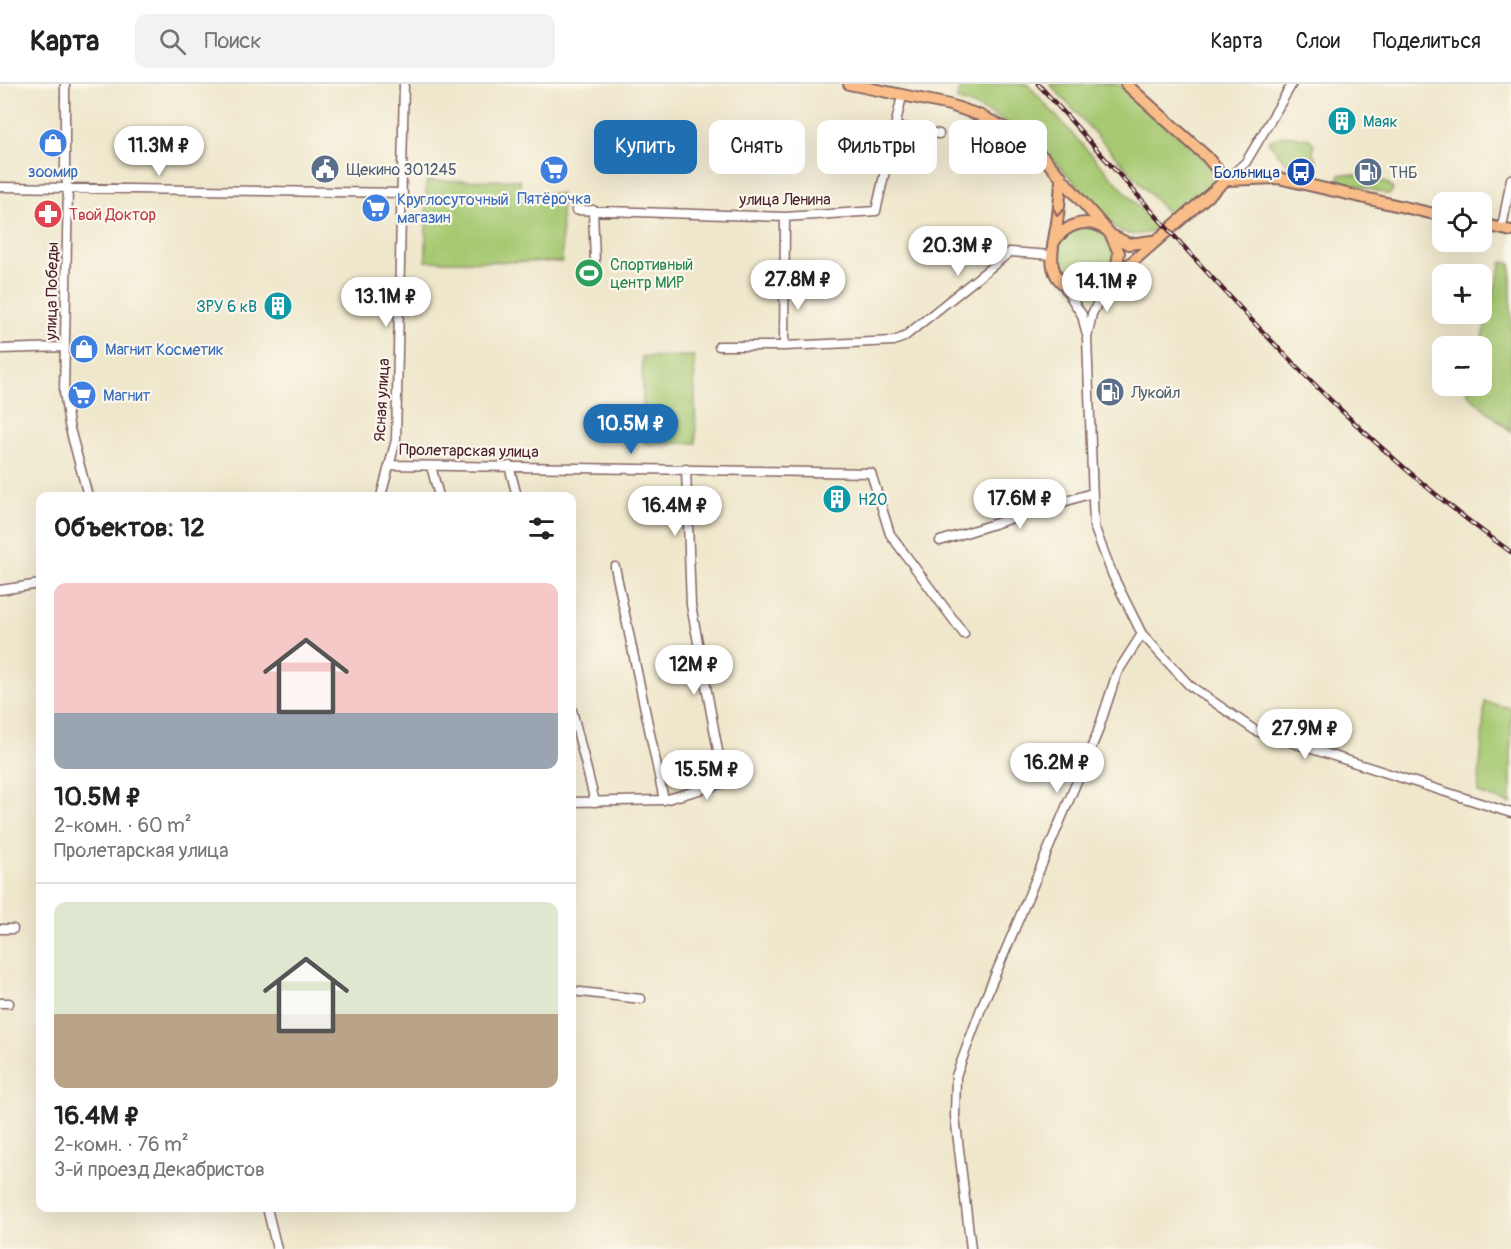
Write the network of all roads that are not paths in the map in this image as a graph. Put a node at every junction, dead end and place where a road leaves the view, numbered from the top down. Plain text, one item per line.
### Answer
1 (65, 84) edge
2 (404, 84) edge
3 (849, 84) edge
4 (1126, 84) edge
5 (1292, 84) edge
6 (902, 96) junction
7 (896, 120) edge
8 (884, 174) edge
9 (1061, 176) junction
10 (1511, 179) edge
11 (1226, 180) junction
12 (0, 187) edge
13 (68, 188) junction
14 (403, 193) junction
15 (576, 210) dead end
16 (593, 210) junction
17 (1432, 213) edge
18 (784, 217) junction
19 (1503, 222) dead end
20 (1492, 226) edge
21 (1511, 231) edge
22 (1109, 232) junction
23 (1158, 239) junction
24 (1051, 251) junction
25 (595, 262) dead end
26 (1059, 280) junction
27 (1110, 281) junction
28 (1087, 338) junction
29 (719, 346) dead end
30 (784, 346) junction
31 (64, 347) junction
32 (0, 349) edge
33 (391, 465) junction
34 (431, 466) junction
35 (509, 466) junction
36 (686, 469) junction
37 (87, 492) edge
38 (382, 492) edge
39 (438, 492) edge
40 (516, 492) edge
41 (1092, 493) junction
42 (940, 541) dead end
43 (615, 567) dead end
44 (36, 585) edge
45 (0, 590) edge
46 (964, 634) dead end
47 (1142, 634) junction
48 (576, 726) edge
49 (664, 800) junction
50 (576, 802) edge
51 (595, 802) junction
52 (1511, 813) edge
53 (0, 929) edge
54 (13, 929) dead end
55 (576, 991) edge
56 (641, 999) dead end
57 (268, 1212) edge
58 (277, 1249) edge
59 (971, 1249) edge

1 - 13 street, улица Победы
2 - 14 street, Ясная улица
3 - 6 main road
4 - 11 main road
5 - 11 street
6 - 7 street, улица Ленина
6 - 9 main road
8 - 18 street, улица Ленина
9 - 22 main road
9 -> 24 main road
10 - 19 street
11 - 17 main road
11 - 23 main road
12 - 13 street
13 - 14 street
13 - 31 street, улица Победы
14 - 33 street, Ясная улица
15 - 16 street, улица Ленина
16 - 18 street, улица Ленина
16 - 25 street
18 - 30 street
20 - 21 main road
22 - 23 main road
22 - 24 main road
22 - 27 main road
23 - 27 main road
24 - 26 main road
24 - 30 street
26 - 27 main road
26 - 28 street
27 - 28 street
28 - 41 street
29 - 30 street
31 - 32 street
31 - 37 street, улица Победы
33 - 34 street, Пролетарская улица
33 - 38 street, Ясная улица
34 - 35 street, Пролетарская улица
34 - 39 street
35 - 36 street, Пролетарская улица
35 - 40 street
36 - 46 street, Пролетарская улица
36 - 49 street
41 - 42 street
41 - 47 street
43 - 49 street
44 - 45 street
47 - 52 street
47 - 59 street
48 - 51 street
49 - 51 street
50 - 51 street
53 - 54 street
55 - 56 street
57 - 58 street

